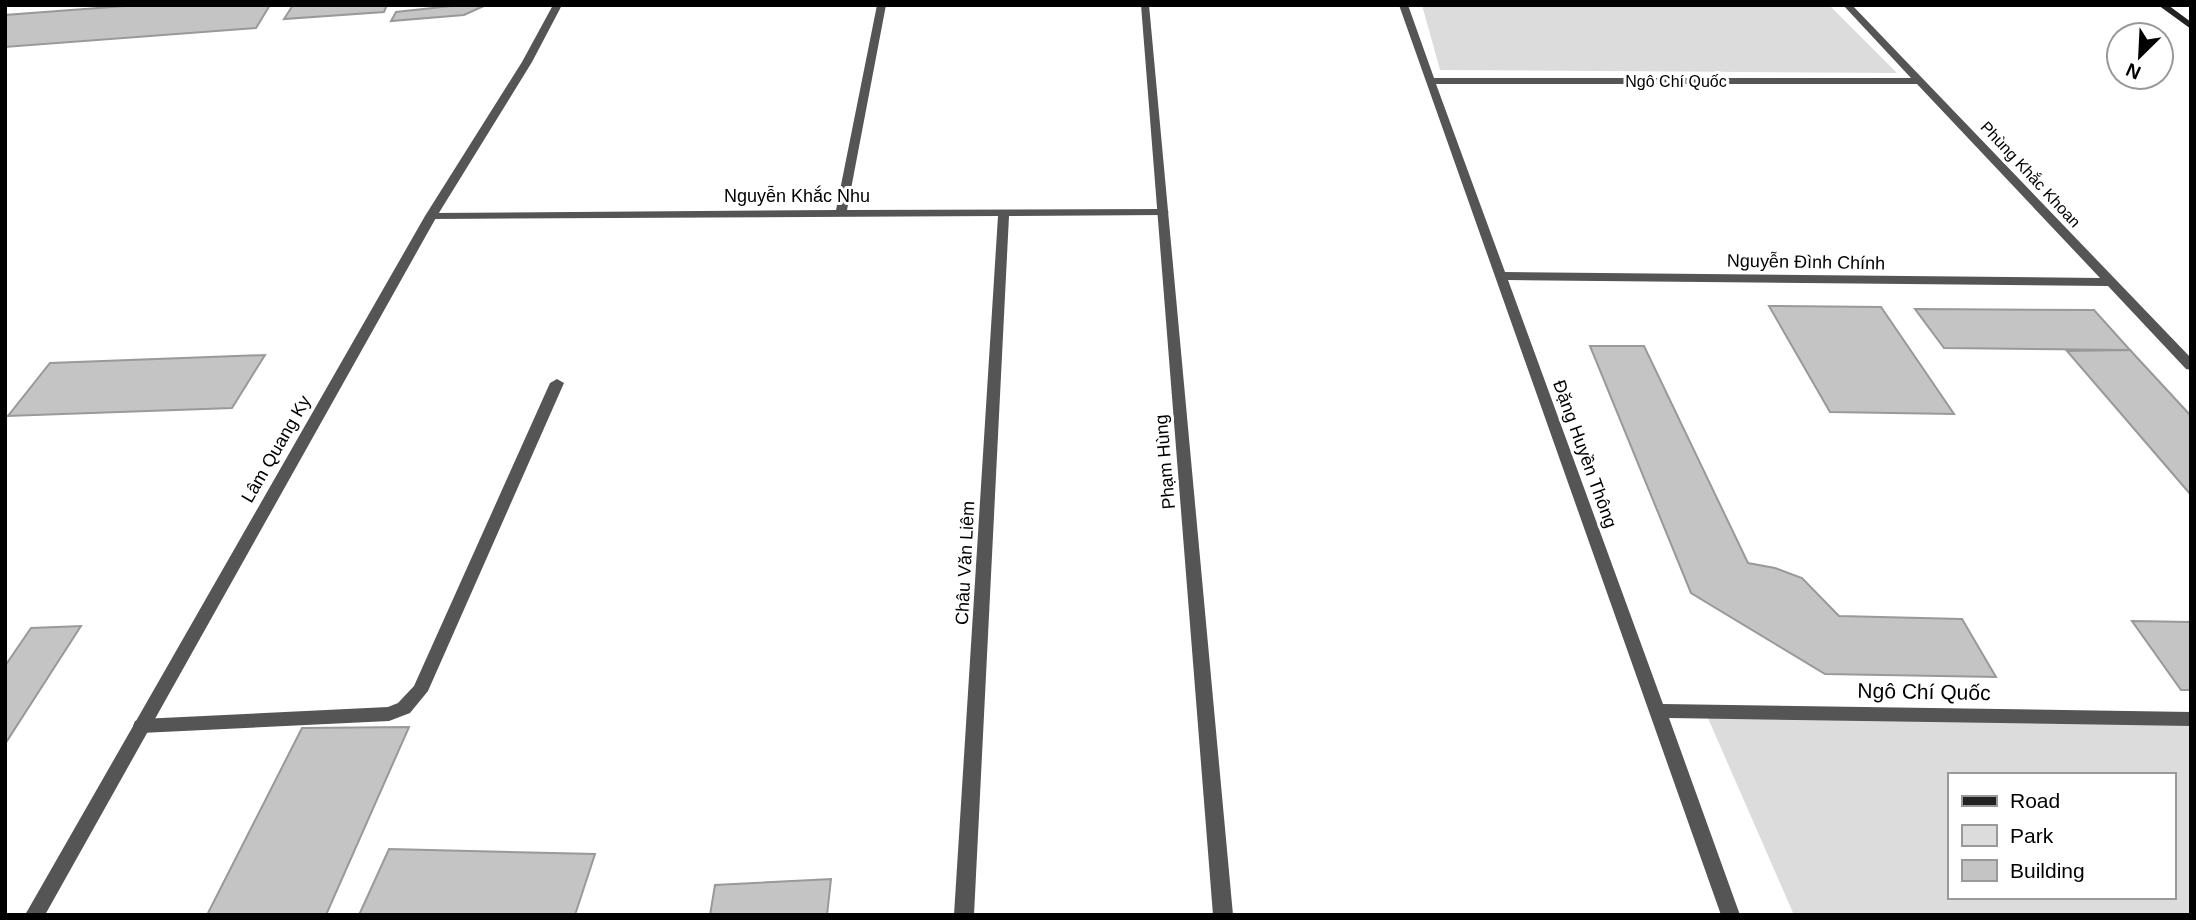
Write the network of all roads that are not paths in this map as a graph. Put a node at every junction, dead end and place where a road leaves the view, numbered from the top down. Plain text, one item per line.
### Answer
1 (558, 5) edge
2 (883, 5) edge
3 (1145, 5) edge
4 (1403, 5) edge
5 (1847, 5) edge
6 (2162, 5) edge
7 (2191, 26) edge
8 (1432, 81) junction
9 (1921, 81) junction
10 (1163, 212) junction
11 (1004, 213) junction
12 (841, 214) junction
13 (431, 216) junction
14 (1500, 276) junction
15 (2111, 282) junction
16 (2191, 366) edge
17 (556, 383) dead end
18 (1657, 711) junction
19 (2191, 719) edge
20 (141, 726) junction
21 (34, 915) edge
22 (964, 915) edge
23 (1223, 915) edge
24 (1731, 915) edge

1 - 13 street, Lâm Quang Ky
2 - 12 street
3 - 10 street, Phạm Hùng
4 - 8 street, Đặng Huyền Thông
5 - 9 street, Phùng Khắc Khoan
6 - 7 main road
8 - 9 street, Ngô Chí Quốc
8 - 14 street, Đặng Huyền Thông
9 - 15 street, Phùng Khắc Khoan
10 - 11 street, Nguyễn Khắc Nhu
10 - 23 street, Phạm Hùng
11 - 12 street, Nguyễn Khắc Nhu
11 - 22 street, Châu Văn Liêm
12 - 13 street, Nguyễn Khắc Nhu
13 - 20 street, Lâm Quang Ky
14 - 15 street, Nguyễn Đình Chính
14 - 18 street, Đặng Huyền Thông
15 - 16 street, Phùng Khắc Khoan
17 - 20 street
18 - 19 street, Ngô Chí Quốc
18 - 24 street, Đặng Huyền Thông
20 - 21 street, Lâm Quang Ky

